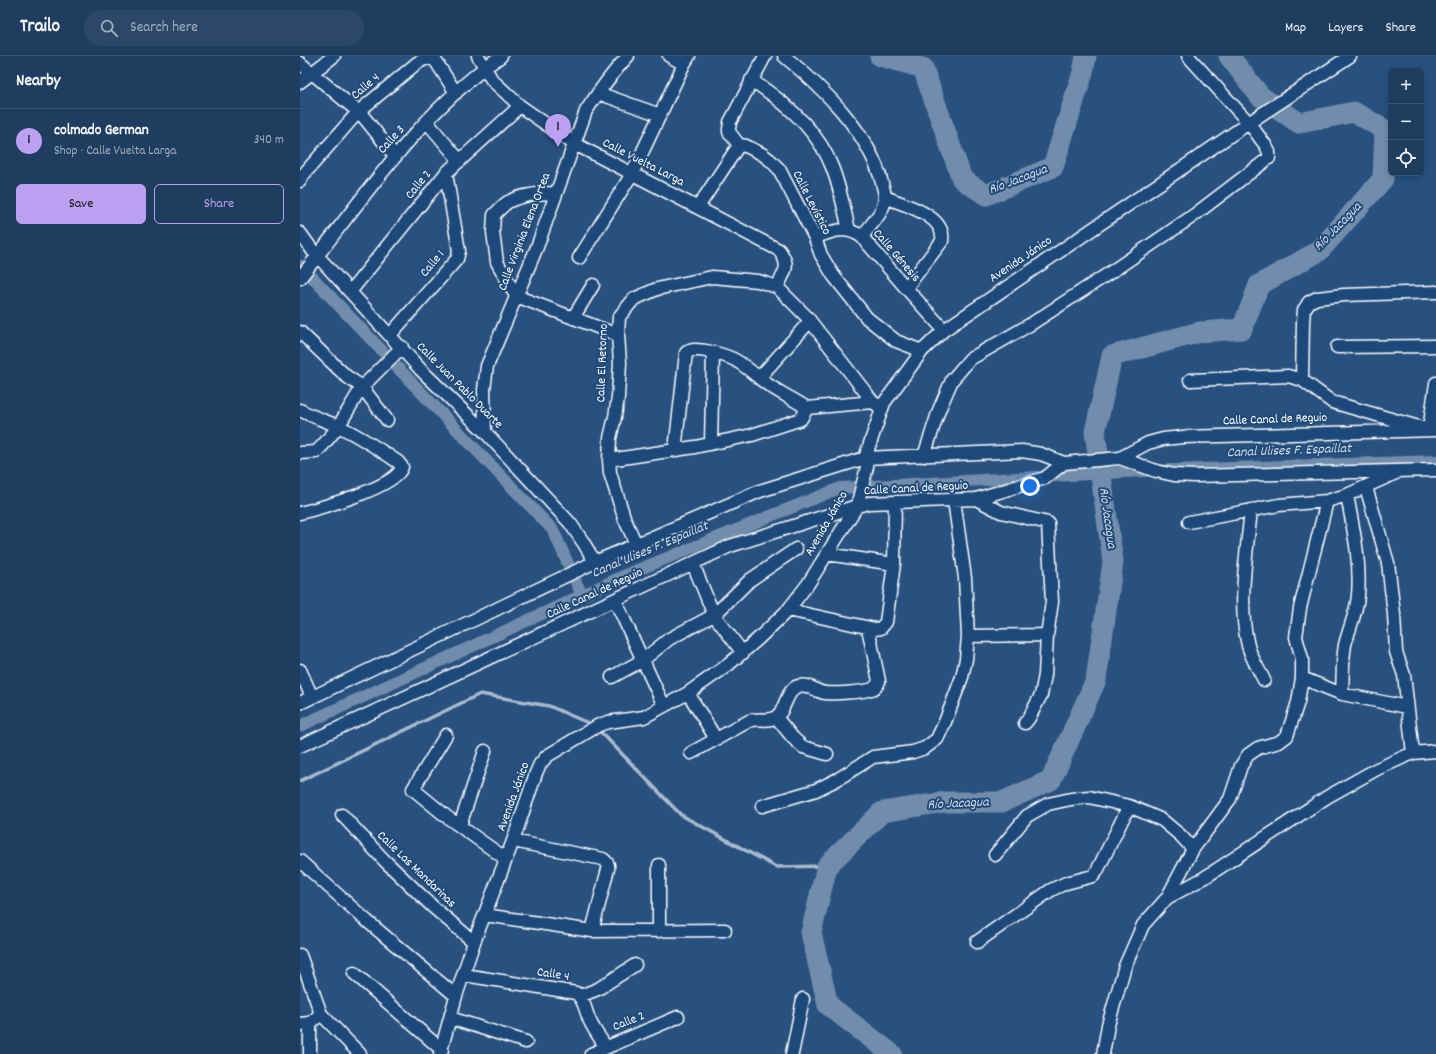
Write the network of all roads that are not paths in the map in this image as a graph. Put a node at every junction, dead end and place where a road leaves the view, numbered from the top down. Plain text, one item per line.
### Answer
1 (334, 56) edge
2 (478, 56) edge
3 (501, 56) edge
4 (628, 56) edge
5 (668, 56) edge
6 (765, 56) edge
7 (784, 56) edge
8 (1188, 56) edge
9 (1350, 56) edge
10 (686, 60) edge
11 (300, 63) edge
12 (485, 68) junction
13 (312, 72) junction
14 (751, 80) junction
15 (300, 82) edge
16 (456, 93) junction
17 (598, 93) junction
18 (520, 106) junction
19 (358, 112) junction
20 (660, 115) junction
21 (1253, 120) junction
22 (427, 122) junction
23 (573, 143) junction
24 (739, 145) junction
25 (395, 156) junction
26 (460, 160) junction
27 (446, 173) junction
28 (632, 174) junction
29 (300, 181) edge
30 (556, 193) junction
31 (885, 197) junction
32 (698, 207) junction
33 (849, 230) junction
34 (300, 233) edge
35 (862, 237) junction
36 (815, 238) junction
37 (300, 249) edge
38 (316, 253) junction
39 (579, 258) dead end
40 (300, 278) edge
41 (593, 285) dead end
42 (777, 287) junction
43 (906, 288) junction
44 (350, 292) junction
45 (1436, 293) edge
46 (516, 296) junction
47 (573, 318) junction
48 (810, 321) junction
49 (944, 330) junction
50 (300, 332) edge
51 (390, 335) junction
52 (618, 335) junction
53 (1436, 346) edge
54 (1337, 347) dead end
55 (402, 348) junction
56 (922, 351) junction
57 (713, 353) junction
58 (759, 378) junction
59 (1190, 380) dead end
60 (1302, 380) junction
61 (1436, 383) edge
62 (362, 387) junction
63 (877, 406) junction
64 (807, 408) junction
65 (300, 410) edge
66 (387, 420) dead end
67 (338, 427) junction
68 (1432, 430) edge
69 (485, 432) junction
70 (711, 443) junction
71 (675, 450) junction
72 (300, 453) edge
73 (924, 456) junction
74 (1120, 458) junction
75 (608, 460) junction
76 (866, 463) junction
77 (1064, 463) junction
78 (1403, 470) junction
79 (1436, 470) edge
80 (1366, 488) junction
81 (1347, 495) junction
82 (976, 499) junction
83 (954, 500) junction
84 (1327, 501) junction
85 (895, 502) junction
86 (858, 503) junction
87 (1251, 510) junction
88 (300, 513) edge
89 (1189, 522) dead end
90 (636, 544) junction
91 (796, 549) dead end
92 (827, 554) junction
93 (595, 562) junction
94 (693, 564) junction
95 (894, 564) junction
96 (615, 600) junction
97 (788, 610) junction
98 (714, 615) junction
99 (868, 628) junction
100 (1047, 635) junction
101 (968, 636) junction
102 (743, 653) junction
103 (643, 660) junction
104 (300, 670) edge
105 (612, 677) dead end
106 (1302, 678) junction
107 (1264, 680) dead end
108 (688, 693) junction
109 (1342, 694) junction
110 (312, 698) junction
111 (300, 703) edge
112 (664, 706) junction
113 (1407, 707) junction
114 (776, 717) junction
115 (1025, 723) dead end
116 (446, 735) dead end
117 (716, 739) junction
118 (300, 746) edge
119 (1436, 750) edge
120 (485, 752) dead end
121 (691, 753) dead end
122 (1413, 753) junction
123 (827, 754) dead end
124 (762, 806) dead end
125 (1129, 806) junction
126 (342, 815) dead end
127 (460, 825) junction
128 (514, 841) junction
129 (1193, 849) junction
130 (995, 855) dead end
131 (506, 859) junction
132 (300, 860) edge
133 (659, 865) dead end
134 (1167, 898) junction
135 (485, 915) junction
136 (659, 930) junction
137 (725, 930) dead end
138 (592, 931) junction
139 (474, 942) junction
140 (977, 942) dead end
141 (300, 955) edge
142 (635, 965) dead end
143 (354, 973) dead end
144 (464, 974) junction
145 (456, 996) junction
146 (580, 996) junction
147 (803, 999) dead end
148 (321, 1014) junction
149 (678, 1017) dead end
150 (450, 1018) junction
151 (305, 1023) edge
152 (526, 1042) dead end
153 (606, 1047) junction
154 (441, 1052) edge
155 (310, 1054) edge
156 (360, 1054) edge
157 (591, 1054) edge
158 (792, 1054) edge
159 (1103, 1054) edge

1 - 13 street
2 - 12 street, Calle Vuelta Larga
3 - 12 street, Calle 3
4 - 17 street, Calle Virginia Elena Ortea
5 - 10 street
6 - 14 street
7 - 31 street
8 - 21 street
9 - 21 street, Avenida Jánico
10 - 20 street
11 - 13 street
12 - 16 street, Calle 3
12 - 18 street, Calle Vuelta Larga
13 - 15 street
13 - 19 street
14 - 24 street
14 - 33 street
16 - 19 street, Calle 4
16 - 22 street, Calle 3
17 - 20 street
17 - 23 street, Calle Virginia Elena Ortea
18 - 23 street, Calle Vuelta Larga
18 - 26 street, Calle 2
19 - 25 street
19 - 29 street, Calle 4
20 - 28 street
21 - 49 street, Avenida Jánico
21 - 73 street
22 - 25 street, Calle 3
22 - 26 street
23 - 28 street, Calle Vuelta Larga
23 - 30 street, Calle Virginia Elena Ortea
24 - 32 street
24 - 36 street, Calle Levístico
25 - 38 street, Calle 3
26 - 27 street, Calle 2
27 - 44 street, Calle 2
27 - 51 street, Calle 1
28 - 32 street, Calle Vuelta Larga
28 - 39 street
30 - 46 street, Calle Virginia Elena Ortea
30 - 46 street
31 - 35 street
31 - 43 street
32 - 42 street, Calle Vuelta Larga
33 - 35 street, Calle Génesis
33 - 36 street
34 - 38 street, Calle Juan Pablo Duarte
35 - 43 street, Calle Génesis
36 - 56 street, Calle Levístico
37 - 38 street
38 - 40 street, Calle 3
38 - 44 street, Calle Juan Pablo Duarte
41 - 47 street
42 - 48 street, Calle El Retorno
42 - 52 street, Calle El Retorno
43 - 49 street, Calle Génesis
44 - 51 street, Calle Juan Pablo Duarte
45 - 60 street
46 - 47 street
46 - 69 street, Calle Virginia Elena Ortea
47 - 52 street
48 - 58 street
48 - 63 street, Calle El Retorno
49 - 56 street, Avenida Jánico
50 - 62 street
51 - 55 street, Calle Juan Pablo Duarte
52 - 75 street, Calle El Retorno
53 - 54 street
55 - 62 street
55 - 69 street, Calle Juan Pablo Duarte
56 - 63 street, Avenida Jánico
57 - 58 street
57 - 70 street
57 - 71 street
58 - 64 street
59 - 60 street
60 - 68 street
61 - 68 street
62 - 66 street
62 - 67 street
63 - 64 street
63 - 76 street, Avenida Jánico
64 - 70 street
65 - 67 street
67 - 72 street
67 - 88 street
68 - 74 street, Calle Canal de Reguio
69 - 93 street, Calle Juan Pablo Duarte
70 - 71 street
71 - 75 street
73 - 76 street
73 - 77 street
74 - 77 street, Calle Canal de Reguio
74 - 78 street, Calle Canal de Reguio
75 - 90 street, Calle El Retorno
76 - 86 street, Avenida Jánico
76 - 90 street
77 - 82 street, Calle Canal de Reguio
78 - 79 street, Calle Canal de Reguio
78 - 80 street
80 - 81 street
80 - 113 street
81 - 84 street
81 - 109 street
82 - 83 street, Calle Canal de Reguio
82 - 100 street
83 - 85 street, Calle Canal de Reguio
83 - 101 street
84 - 87 street
84 - 106 street
85 - 86 street, Calle Canal de Reguio
85 - 95 street
86 - 92 street, Avenida Jánico
86 - 94 street, Calle Canal de Reguio
87 - 89 street
87 - 107 street
90 - 93 street
91 - 98 street
92 - 95 street
92 - 97 street, Avenida Jánico
93 - 110 street
94 - 96 street, Calle Canal de Reguio
94 - 98 street
95 - 99 street
96 - 103 street
96 - 118 street, Calle Canal de Reguio
97 - 99 street
97 - 102 street, Avenida Jánico
98 - 102 street
98 - 103 street
99 - 114 street
100 - 101 street
100 - 115 street
101 - 124 street
102 - 108 street, Avenida Jánico
103 - 105 street
103 - 112 street
104 - 110 street
106 - 109 street
106 - 129 street
108 - 112 street, Avenida Jánico
108 - 117 street
109 - 113 street
110 - 111 street
112 - 128 street, Avenida Jánico
113 - 122 street
114 - 117 street
114 - 123 street
116 - 127 street
117 - 121 street
119 - 122 street
120 - 127 street
122 - 134 street
125 - 129 street
125 - 130 street
125 - 140 street
126 - 139 street, Calle Las Mandarinas
127 - 131 street
128 - 131 street, Avenida Jánico
128 - 138 street
129 - 134 street
131 - 135 street, Avenida Jánico
132 - 145 street
133 - 136 street
134 - 159 street
135 - 138 street
135 - 139 street, Avenida Jánico
136 - 137 street
136 - 138 street
139 - 144 street, Avenida Jánico
141 - 148 street
142 - 146 street
143 - 154 street
144 - 145 street, Avenida Jánico
144 - 146 street, Calle 4
145 - 150 street, Avenida Jánico
146 - 153 street, Calle 4
147 - 158 street
148 - 151 street
148 - 156 street
149 - 153 street, Calle 2
150 - 152 street
150 - 154 street, Avenida Jánico
151 - 155 street
153 - 157 street, Calle 2

